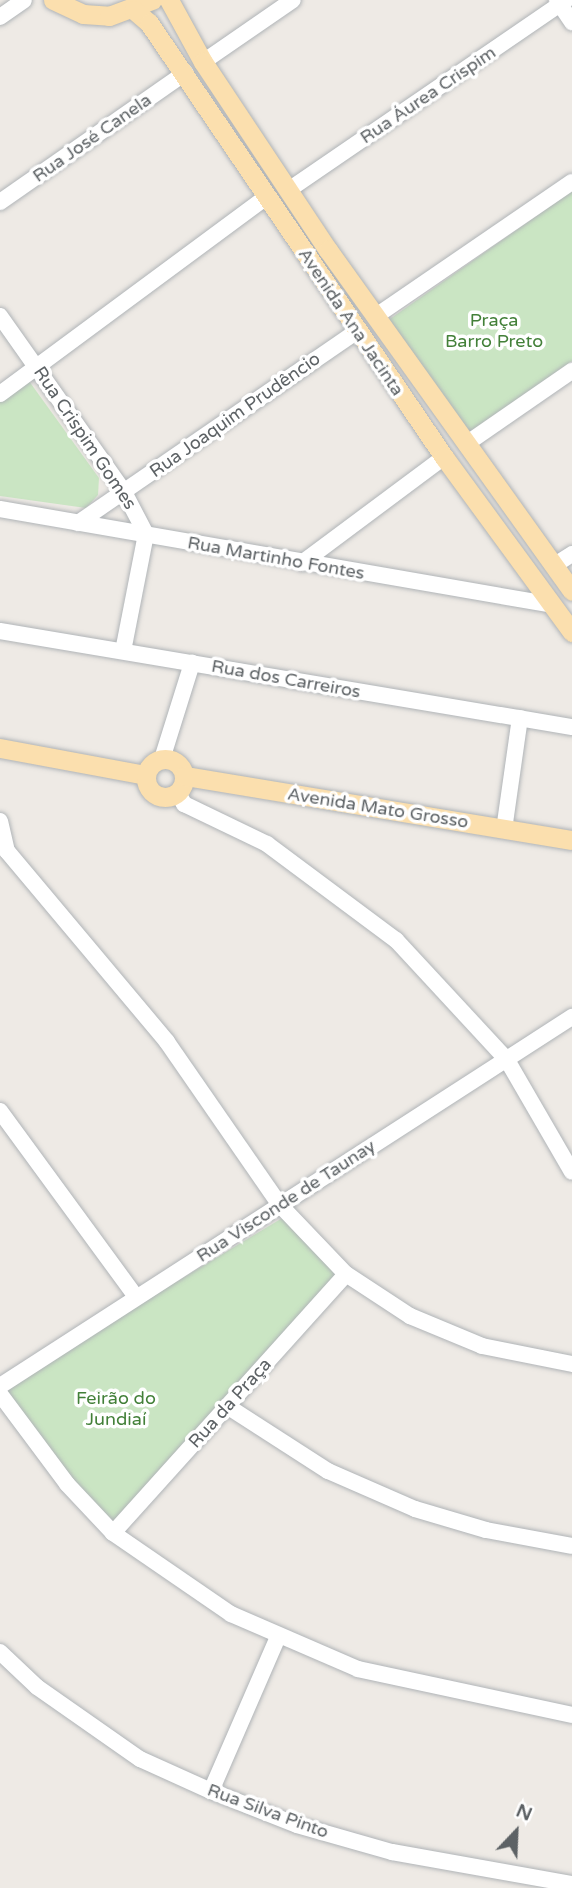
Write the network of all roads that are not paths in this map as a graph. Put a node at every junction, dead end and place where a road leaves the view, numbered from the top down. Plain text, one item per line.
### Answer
1 (24, 0) edge
2 (53, 0) edge
3 (152, 0) edge
4 (169, 0) edge
5 (293, 0) edge
6 (561, 1) edge
7 (134, 10) junction
8 (0, 17) edge
9 (572, 22) edge
10 (203, 62) junction
11 (184, 74) junction
12 (572, 182) edge
13 (290, 189) junction
14 (265, 198) junction
15 (0, 202) edge
16 (328, 250) junction
17 (310, 261) junction
18 (0, 316) edge
19 (376, 316) junction
20 (357, 331) junction
21 (38, 367) junction
22 (572, 371) edge
23 (0, 394) edge
24 (466, 443) junction
25 (444, 457) junction
26 (124, 492) junction
27 (0, 509) edge
28 (519, 514) junction
29 (78, 523) junction
30 (497, 527) junction
31 (146, 534) junction
32 (572, 554) edge
33 (302, 563) junction
34 (555, 565) junction
35 (572, 591) edge
36 (553, 605) junction
37 (0, 631) edge
38 (572, 632) edge
39 (123, 651) junction
40 (191, 663) junction
41 (520, 718) junction
42 (572, 727) edge
43 (0, 748) edge
44 (162, 759) junction
45 (146, 775) junction
46 (181, 784) junction
47 (0, 821) edge
48 (504, 830) junction
49 (572, 840) edge
50 (572, 1017) edge
51 (507, 1060) junction
52 (0, 1111) edge
53 (571, 1168) edge
54 (280, 1205) junction
55 (346, 1274) junction
56 (136, 1297) junction
57 (572, 1364) edge
58 (0, 1386) edge
59 (0, 1394) edge
60 (227, 1406) junction
61 (113, 1533) junction
62 (572, 1546) edge
63 (278, 1637) junction
64 (0, 1653) edge
65 (572, 1715) edge
66 (211, 1791) junction
67 (572, 1884) edge

1 - 8 street
2 - 7 main road
3 - 7 main road
4 - 10 main road, Avenida Ana Jacinta
5 - 10 street
6 - 9 street
6 - 13 street, Rua Áurea Crispim
7 - 11 main road, Avenida Ana Jacinta
10 - 13 main road, Avenida Ana Jacinta
11 - 14 main road, Avenida Ana Jacinta
11 - 15 street, Rua José Canela
12 - 19 street
13 - 16 main road, Avenida Ana Jacinta
14 - 17 main road, Avenida Ana Jacinta
14 - 21 street
16 - 17 main road
16 - 19 main road, Avenida Ana Jacinta
17 - 20 main road, Avenida Ana Jacinta
18 - 21 street, Rua Crispim Gomes
19 - 24 main road, Avenida Ana Jacinta
20 - 25 main road, Avenida Ana Jacinta
20 - 26 street, Rua Joaquim Prudêncio
21 - 23 street
21 - 26 street, Rua Crispim Gomes
22 - 24 street
24 - 28 main road, Avenida Ana Jacinta
25 - 30 main road, Avenida Ana Jacinta
25 - 33 street
26 - 29 street, Rua Joaquim Prudêncio
26 - 31 street, Rua Crispim Gomes
27 - 29 street, Rua Martinho Fontes
28 - 30 main road
28 - 34 main road, Avenida Ana Jacinta
29 - 31 street, Rua Martinho Fontes
30 - 36 main road, Avenida Ana Jacinta
31 - 33 street, Rua Martinho Fontes
31 - 39 street
32 - 34 street
33 - 36 street, Rua Martinho Fontes
34 - 35 main road, Avenida Ana Jacinta
36 - 38 main road, Avenida Ana Jacinta
37 - 39 street, Rua dos Carreiros
39 - 40 street, Rua dos Carreiros
40 - 41 street, Rua dos Carreiros
40 - 44 street
41 - 42 street, Rua dos Carreiros
41 - 48 street
43 - 45 main road
44 - 45 main road
44 - 46 main road
45 - 46 main road
46 - 48 main road, Avenida Mato Grosso
46 - 51 street
47 - 54 street
48 - 49 main road, Avenida Mato Grosso
50 - 51 street, Rua Visconde de Taunay
51 - 53 street
51 - 54 street, Rua Visconde de Taunay
52 - 56 street
54 - 55 street
54 - 56 street, Rua Visconde de Taunay
55 - 57 street
55 - 60 street, Rua da Praça
56 - 58 street, Rua Visconde de Taunay
59 - 61 street
60 - 61 street, Rua da Praça
60 - 62 street
61 - 63 street
63 - 65 street
63 - 66 street
64 - 66 street, Rua Silva Pinto
66 - 67 street, Rua Silva Pinto

